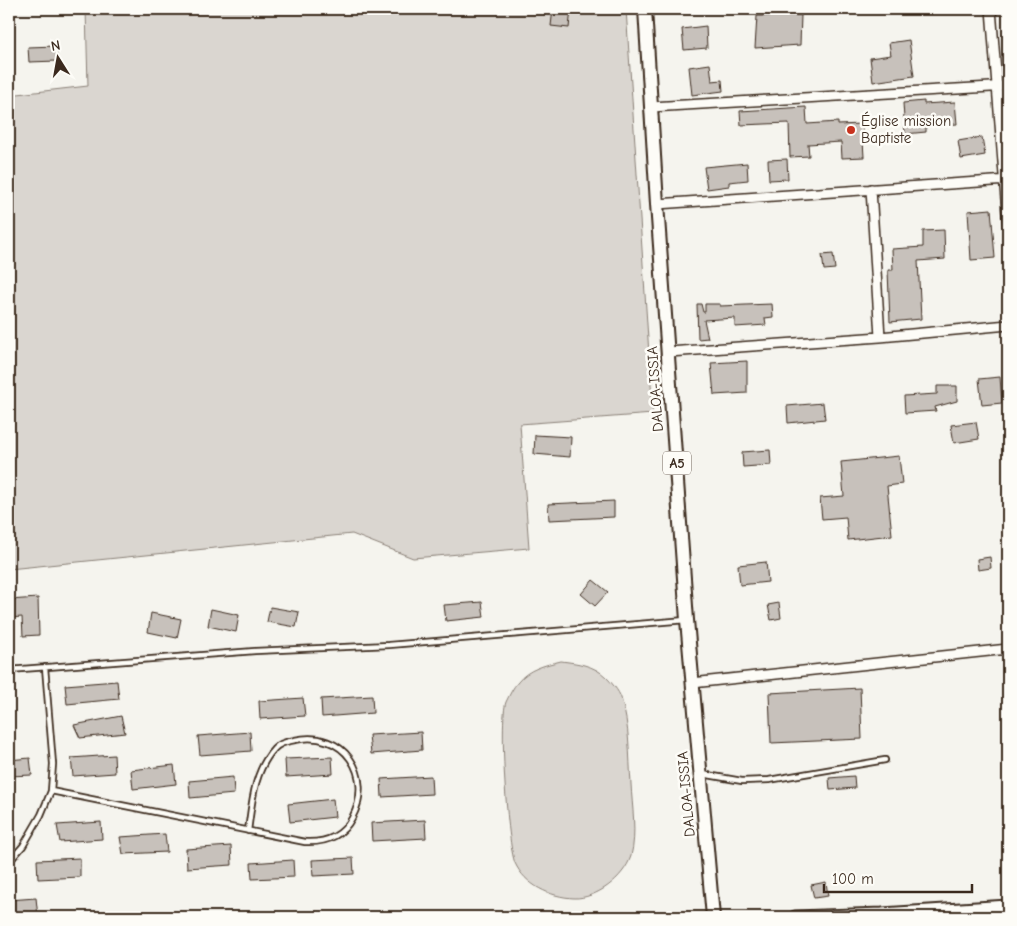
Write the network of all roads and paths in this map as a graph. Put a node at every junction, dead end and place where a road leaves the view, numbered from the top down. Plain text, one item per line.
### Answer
1 (645, 9) edge
2 (991, 9) edge
3 (1008, 86) edge
4 (997, 87) junction
5 (651, 107) junction
6 (1006, 180) edge
7 (871, 189) junction
8 (657, 204) junction
9 (1008, 226) edge
10 (1008, 325) edge
11 (880, 337) junction
12 (669, 352) junction
13 (688, 620) junction
14 (1008, 649) edge
15 (45, 667) junction
16 (9, 670) edge
17 (692, 683) junction
18 (885, 760) dead end
19 (700, 774) junction
20 (51, 791) junction
21 (248, 831) junction
22 (9, 862) edge
23 (1008, 906) edge
24 (713, 917) edge
25 (795, 917) edge

1 - 5 main road, DALOA-ISSIA / A5
2 - 4 street
3 - 4 street
4 - 5 street
4 - 6 street
5 - 8 main road, DALOA-ISSIA / A5
6 - 7 street
6 - 9 street
7 - 8 street
7 - 11 street
8 - 12 main road, DALOA-ISSIA / A5
10 - 11 street
11 - 12 street
12 - 13 main road, DALOA-ISSIA / A5
13 - 15 lane
13 - 17 main road, DALOA-ISSIA / A5
14 - 17 street
15 - 16 lane
15 - 20 lane
17 - 19 main road, DALOA-ISSIA / A5
18 - 19 lane
19 - 24 main road, DALOA-ISSIA / A5
20 - 21 lane
20 - 22 lane
21 - 21 lane
23 - 25 street

